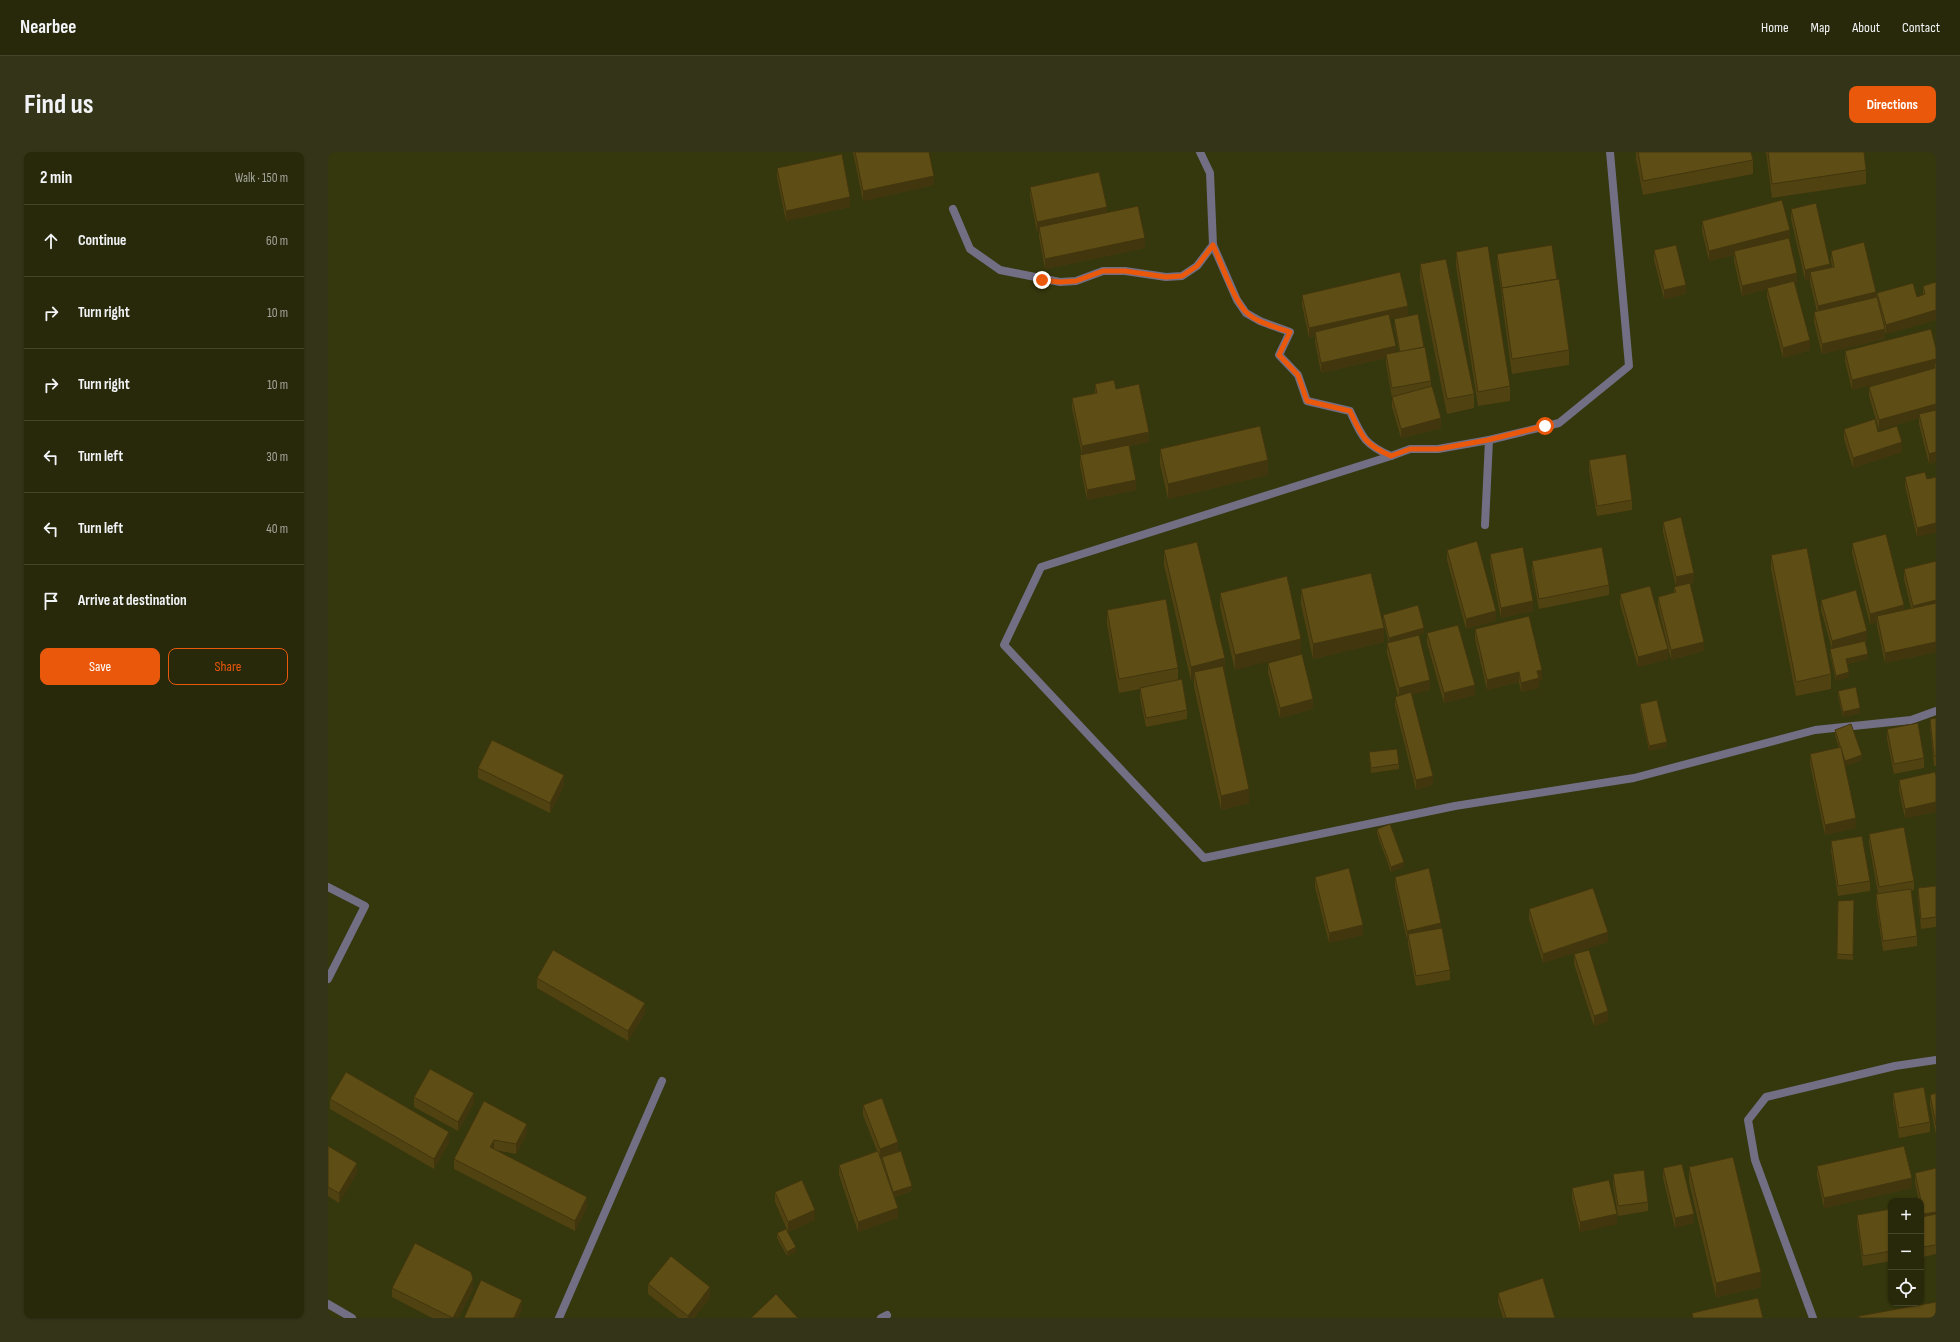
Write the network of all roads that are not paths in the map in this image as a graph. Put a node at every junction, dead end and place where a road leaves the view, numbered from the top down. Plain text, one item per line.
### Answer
1 (1200, 152) edge
2 (1610, 152) edge
3 (953, 209) dead end
4 (1213, 245) junction
5 (1488, 440) junction
6 (1391, 456) junction
7 (1485, 525) dead end
8 (1936, 711) edge
9 (328, 887) edge
10 (328, 979) edge
11 (1936, 1060) edge
12 (662, 1081) dead end
13 (328, 1304) edge
14 (352, 1318) edge
15 (559, 1318) edge
16 (1813, 1318) edge

1 - 4 street
2 - 5 street
3 - 4 street
4 - 6 street
5 - 6 street
5 - 7 street
6 - 8 street
9 - 10 street
11 - 16 street
12 - 15 street
13 - 14 street

